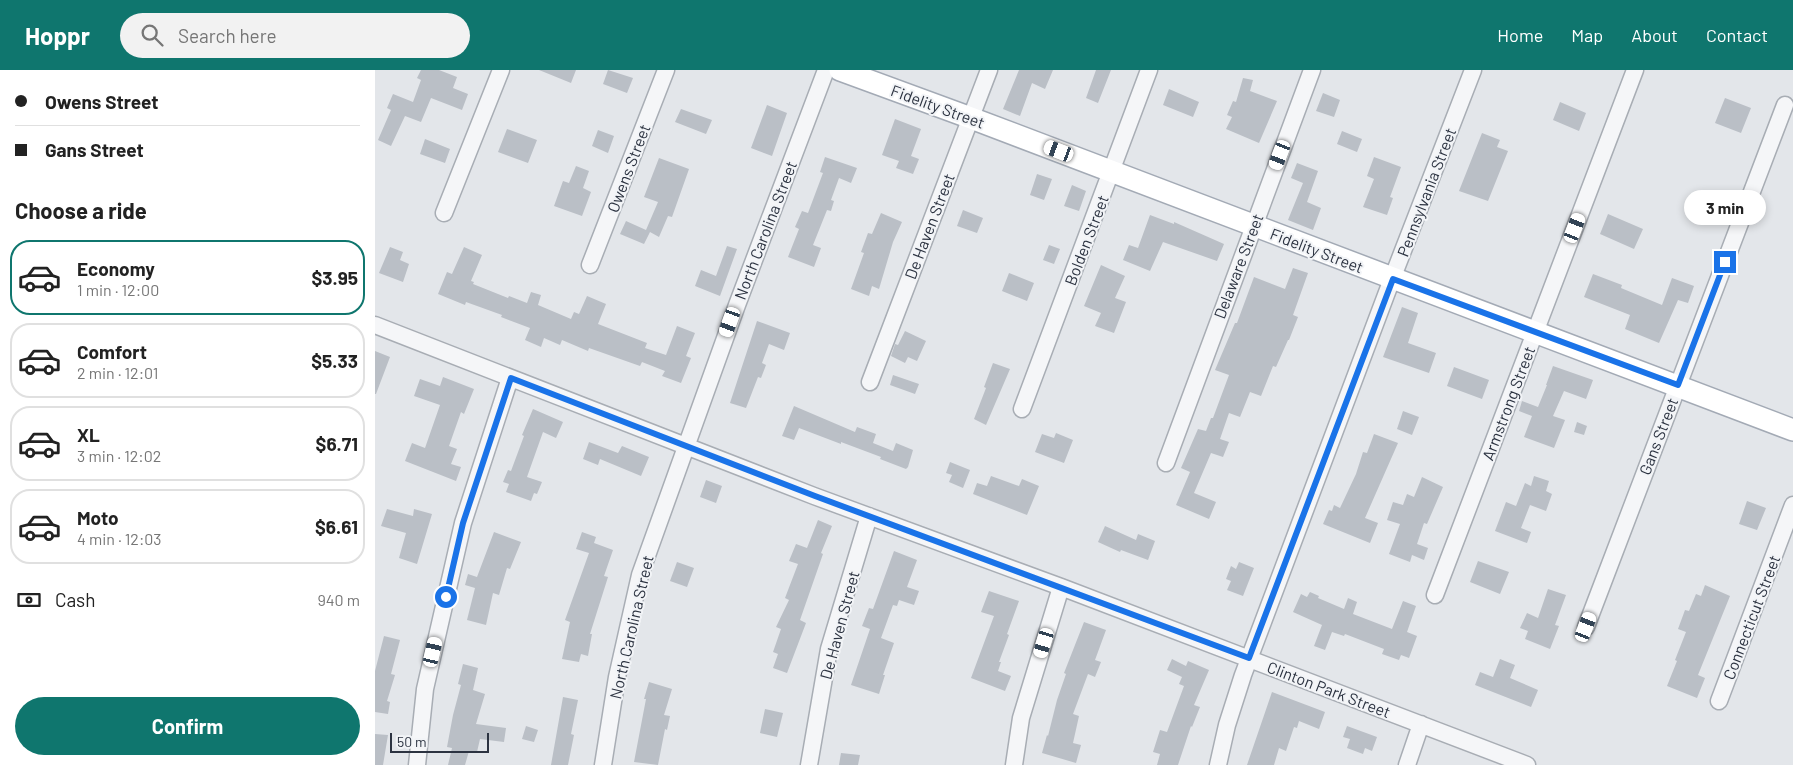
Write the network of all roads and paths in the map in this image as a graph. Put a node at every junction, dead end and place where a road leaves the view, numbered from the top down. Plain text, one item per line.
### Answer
1 (501, 70) edge
2 (666, 70) edge
3 (826, 70) edge
4 (840, 70) edge
5 (989, 70) edge
6 (1149, 70) edge
7 (1312, 70) edge
8 (1473, 70) edge
9 (1635, 70) edge
10 (1785, 105) dead end
11 (971, 118) junction
12 (1112, 171) junction
13 (444, 213) dead end
14 (1254, 225) junction
15 (590, 265) dead end
16 (1393, 279) junction
17 (375, 325) edge
18 (1535, 333) junction
19 (511, 378) junction
20 (870, 382) dead end
21 (1678, 385) junction
22 (1022, 409) dead end
23 (1793, 430) edge
24 (686, 446) junction
25 (1166, 463) dead end
26 (1793, 505) edge
27 (869, 516) junction
28 (1061, 587) junction
29 (1435, 595) dead end
30 (1586, 627) dead end
31 (1249, 658) junction
32 (1719, 701) dead end
33 (1421, 724) junction
34 (417, 765) edge
35 (603, 765) edge
36 (809, 765) edge
37 (1014, 765) edge
38 (1218, 765) edge
39 (1407, 765) edge
40 (1527, 765) edge

1 - 13 street
2 - 15 street, Owens Street
3 - 24 street, North Carolina Street
4 - 11 main road, Fidelity Street
5 - 11 street, De Haven Street
6 - 12 street, Bolden Street
7 - 14 street, Delaware Street
8 - 16 street, Pennsylvania Street
9 - 18 street, Armstrong Street
10 - 21 street, Gans Street
11 - 12 main road, Fidelity Street
11 - 20 street, De Haven Street
12 - 14 main road, Fidelity Street
12 - 22 street, Bolden Street
14 - 16 main road, Fidelity Street
14 - 25 street, Delaware Street
16 - 18 main road, Fidelity Street
16 - 31 street, Pennsylvania Street
17 - 19 street, Clinton Park Street
18 - 21 main road, Fidelity Street
18 - 29 street, Armstrong Street
19 - 24 street, Clinton Park Street
19 - 34 street
21 - 23 main road, Fidelity Street
21 - 30 street, Gans Street
24 - 27 street, Clinton Park Street
24 - 35 street, North Carolina Street
26 - 32 street, Connecticut Street
27 - 28 street, Clinton Park Street
27 - 36 street, De Haven Street
28 - 31 street, Clinton Park Street
28 - 37 street
31 - 33 street, Clinton Park Street
31 - 38 street, Pennsylvania Street
33 - 39 street
33 - 40 street, Clinton Park Street

